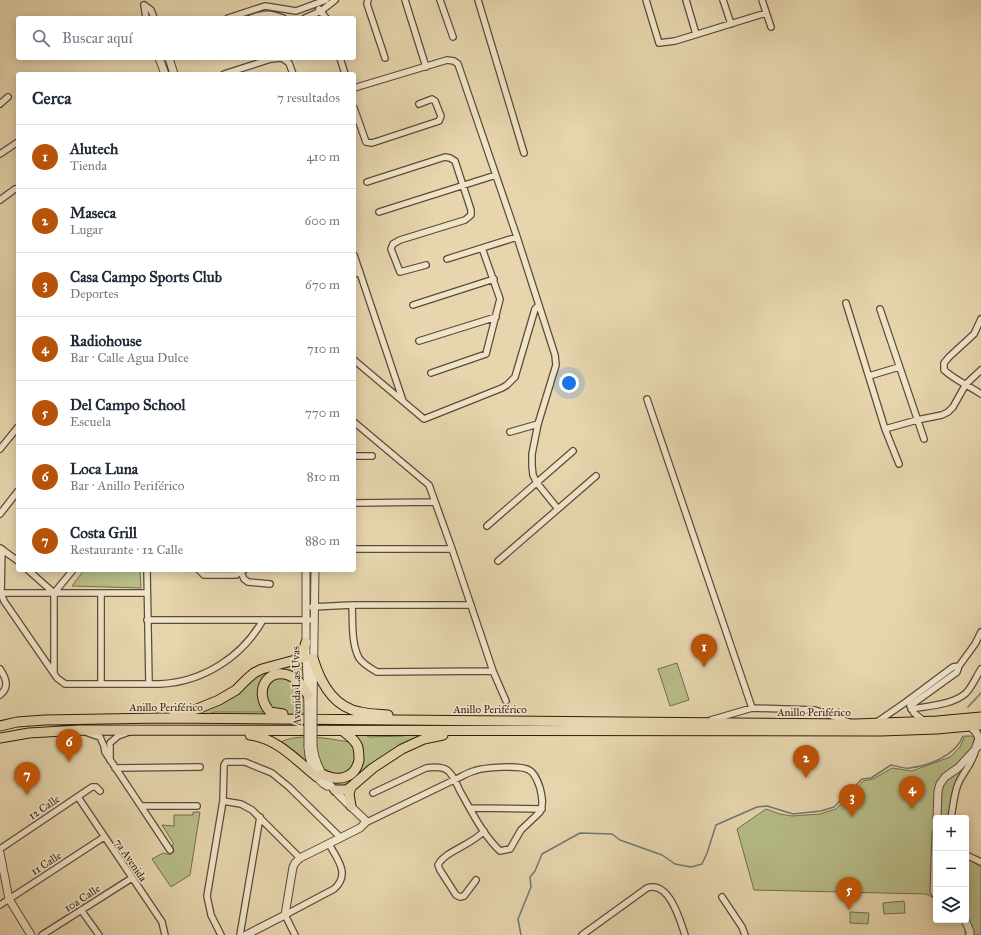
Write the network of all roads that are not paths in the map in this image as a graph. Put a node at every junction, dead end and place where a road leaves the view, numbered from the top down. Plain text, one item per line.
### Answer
1 (326, 0) edge
2 (335, 0) edge
3 (368, 0) edge
4 (405, 0) edge
5 (440, 0) edge
6 (478, 0) edge
7 (646, 0) edge
8 (686, 0) edge
9 (723, 0) edge
10 (762, 0) edge
11 (314, 5) junction
12 (321, 11) junction
13 (766, 13) junction
14 (146, 16) edge
15 (153, 16) edge
16 (234, 16) edge
17 (257, 16) edge
18 (277, 16) edge
19 (310, 16) edge
20 (325, 16) edge
21 (730, 24) junction
22 (770, 27) dead end
23 (696, 34) junction
24 (453, 37) dead end
25 (385, 58) dead end
26 (160, 60) edge
27 (170, 60) edge
28 (268, 60) edge
29 (285, 60) edge
30 (341, 60) edge
31 (426, 66) junction
32 (163, 72) edge
33 (173, 72) edge
34 (230, 72) edge
35 (292, 72) edge
36 (344, 72) edge
37 (356, 87) edge
38 (8, 97) dead end
39 (0, 104) edge
40 (418, 104) dead end
41 (356, 114) edge
42 (16, 143) edge
43 (524, 153) dead end
44 (0, 154) edge
45 (496, 175) junction
46 (367, 182) dead end
47 (464, 185) junction
48 (15, 189) dead end
49 (0, 200) edge
50 (379, 212) dead end
51 (517, 237) junction
52 (482, 248) junction
53 (447, 259) dead end
54 (426, 265) dead end
55 (357, 273) edge
56 (494, 279) junction
57 (846, 303) dead end
58 (413, 305) dead end
59 (538, 306) junction
60 (880, 309) dead end
61 (496, 317) junction
62 (981, 319) edge
63 (420, 341) dead end
64 (356, 362) edge
65 (899, 367) junction
66 (981, 370) edge
67 (431, 373) dead end
68 (869, 376) junction
69 (966, 384) junction
70 (981, 394) edge
71 (647, 399) dead end
72 (404, 402) junction
73 (917, 420) junction
74 (356, 424) edge
75 (538, 424) junction
76 (16, 429) edge
77 (886, 429) junction
78 (510, 432) dead end
79 (924, 439) dead end
80 (0, 449) edge
81 (574, 451) dead end
82 (356, 456) edge
83 (372, 456) dead end
84 (899, 464) dead end
85 (596, 476) dead end
86 (537, 483) junction
87 (16, 494) edge
88 (435, 502) junction
89 (356, 503) edge
90 (558, 509) junction
91 (0, 514) edge
92 (487, 526) dead end
93 (1, 548) edge
94 (356, 549) edge
95 (452, 549) junction
96 (16, 559) edge
97 (498, 561) dead end
98 (30, 572) edge
99 (71, 572) edge
100 (147, 572) edge
101 (201, 572) edge
102 (241, 572) edge
103 (243, 572) edge
104 (306, 572) edge
105 (315, 572) edge
106 (270, 584) dead end
107 (2, 593) junction
108 (54, 593) junction
109 (101, 593) junction
110 (147, 593) junction
111 (352, 605) junction
112 (471, 605) junction
113 (306, 607) junction
114 (314, 607) junction
115 (148, 620) junction
116 (263, 620) junction
117 (306, 620) junction
118 (314, 620) junction
119 (981, 632) edge
120 (306, 642) junction
121 (310, 657) junction
122 (295, 660) junction
123 (0, 669) edge
124 (981, 669) edge
125 (493, 671) junction
126 (54, 673) junction
127 (101, 684) junction
128 (149, 684) junction
129 (0, 695) edge
130 (506, 701) dead end
131 (310, 702) junction
132 (909, 706) junction
133 (752, 708) junction
134 (981, 717) edge
135 (162, 718) junction
136 (302, 719) junction
137 (431, 721) junction
138 (925, 722) junction
139 (702, 723) junction
140 (874, 723) junction
141 (855, 724) junction
142 (981, 725) edge
143 (0, 726) edge
144 (971, 727) junction
145 (80, 730) junction
146 (139, 730) junction
147 (224, 731) junction
148 (343, 731) junction
149 (459, 731) junction
150 (0, 738) edge
151 (100, 738) junction
152 (114, 739) junction
153 (979, 745) edge
154 (111, 762) junction
155 (200, 767) dead end
156 (115, 768) junction
157 (320, 776) junction
158 (454, 780) junction
159 (351, 787) junction
160 (335, 790) junction
161 (100, 791) dead end
162 (373, 793) dead end
163 (78, 797) junction
164 (223, 801) junction
165 (142, 806) junction
166 (197, 806) dead end
167 (350, 806) junction
168 (470, 808) junction
169 (542, 809) junction
170 (937, 815) edge
171 (952, 815) edge
172 (260, 817) junction
173 (365, 823) junction
174 (484, 832) junction
175 (104, 837) junction
176 (341, 838) junction
177 (328, 844) junction
178 (0, 849) edge
179 (170, 850) dead end
180 (935, 851) edge
181 (0, 853) edge
182 (969, 856) edge
183 (300, 858) junction
184 (981, 862) edge
185 (132, 878) junction
186 (476, 880) dead end
187 (934, 887) edge
188 (722, 896) dead end
189 (9, 899) junction
190 (0, 905) edge
191 (81, 910) junction
192 (285, 915) junction
193 (966, 923) edge
194 (31, 935) edge
195 (42, 935) edge
196 (99, 935) edge
197 (165, 935) edge
198 (221, 935) edge
199 (240, 935) edge
200 (246, 935) edge
201 (295, 935) edge
202 (582, 935) edge
203 (685, 935) edge
204 (745, 935) edge
205 (970, 935) edge

1 - 11 street
2 - 12 street
3 - 25 street
4 - 31 street
5 - 24 street
6 - 43 street
7 - 23 street
8 - 23 street
9 - 21 street
10 - 13 street
11 - 12 street
11 - 16 street
12 - 19 street
12 - 20 street
13 - 21 street
13 - 22 street
14 - 15 street
17 - 18 street
21 - 23 street
26 - 32 street
27 - 33 street
28 - 34 street
29 - 35 street
30 - 36 street
31 - 37 street
31 - 45 street
38 - 39 street
40 - 41 street
42 - 44 street
45 - 47 street
45 - 51 street
46 - 47 street
47 - 50 street
47 - 54 street
48 - 49 street
51 - 52 street
51 - 59 street
52 - 53 street
52 - 56 street
55 - 72 street
56 - 58 street
56 - 61 street
57 - 68 street
59 - 72 street
59 - 75 street
60 - 65 street
61 - 63 street
61 - 67 street
62 - 69 street
64 - 72 street
65 - 68 street
65 - 73 street
66 - 69 street
68 - 77 street
69 - 70 street
69 - 73 street
71 - 133 street
73 - 77 street
73 - 79 street
74 - 88 street
75 - 78 street
75 - 86 street
76 - 80 street
77 - 84 street
81 - 86 street
82 - 83 street
85 - 90 street
86 - 90 street
86 - 92 street
87 - 91 street
88 - 89 street
88 - 95 street
90 - 97 street
93 - 96 street
93 - 107 street
94 - 95 street
95 - 112 street
98 - 108 street
99 - 108 street
100 - 110 street
101 - 102 street
103 - 106 street
104 - 113 street, Avenida Las Uvas
105 - 114 street, Avenida Las Uvas
107 - 108 street
107 - 126 street
108 - 109 street
108 - 126 street
109 - 110 street
109 - 127 street
110 - 115 street
111 - 112 street
111 - 114 street
111 - 125 street
112 - 125 street
113 - 114 street
113 - 117 street, Avenida Las Uvas
114 - 118 street, Avenida Las Uvas
115 - 116 street
115 - 128 street
116 - 117 street
116 - 128 street
117 - 118 street
117 - 120 street, Avenida Las Uvas
118 - 121 street, Avenida Las Uvas
119 - 132 street
120 - 121 street, Avenida Las Uvas
120 - 122 highway
121 - 122 highway
121 - 131 street, Avenida Las Uvas
121 - 137 highway
122 - 135 highway
123 - 129 street
124 - 132 street
125 - 130 street
126 - 127 street
127 - 128 street
131 - 136 highway
131 - 157 street, Avenida Las Uvas, bridge
132 - 138 street
132 - 140 street
133 - 139 street
133 - 141 street
134 - 138 highway, Anillo Periférico
135 - 136 highway, Anillo Periférico
135 - 143 highway, Anillo Periférico
136 - 137 highway, Anillo Periférico
137 - 139 highway, Anillo Periférico
138 - 140 highway, Anillo Periférico
139 - 141 highway, Anillo Periférico
140 - 141 highway, Anillo Periférico
142 - 144 highway, Anillo Periférico
144 - 149 highway, Anillo Periférico
144 - 153 street
145 - 146 highway, Anillo Periférico
145 - 150 highway, Anillo Periférico
145 - 151 street
146 - 147 highway, Anillo Periférico
146 - 152 street
147 - 148 highway, Anillo Periférico
147 - 157 highway
148 - 149 highway, Anillo Periférico
148 - 157 highway
149 - 159 highway
151 - 152 street
151 - 154 street
152 - 154 street
153 - 170 street
153 - 171 street
154 - 156 street
155 - 156 street
156 - 165 street
157 - 160 street, Avenida Las Uvas
158 - 162 street
158 - 168 street
158 - 169 street
158 - 173 street
159 - 160 highway
159 - 167 highway
160 - 167 street, Avenida Las Uvas
161 - 163 street, 12 Calle
163 - 175 street, 7a Avenida
163 - 178 street, 12 Calle
164 - 172 street
164 - 176 street
164 - 198 street
165 - 166 street
165 - 179 street
167 - 173 street, Avenida Las Uvas
168 - 169 street
168 - 174 street
169 - 174 street
172 - 183 street
172 - 199 street
173 - 176 street
174 - 186 street
175 - 185 street, 7a Avenida
175 - 189 street, 11 Calle
176 - 177 street
177 - 183 street
177 - 192 street
180 - 187 street
181 - 189 street
182 - 184 street
183 - 192 street
185 - 191 street, 10a Calle
185 - 197 street, 7a Avenida
188 - 204 street
189 - 190 street, 11 Calle
189 - 194 street
191 - 195 street, 10a Calle
191 - 196 street
192 - 200 street
192 - 201 street
193 - 205 street
202 - 203 street

